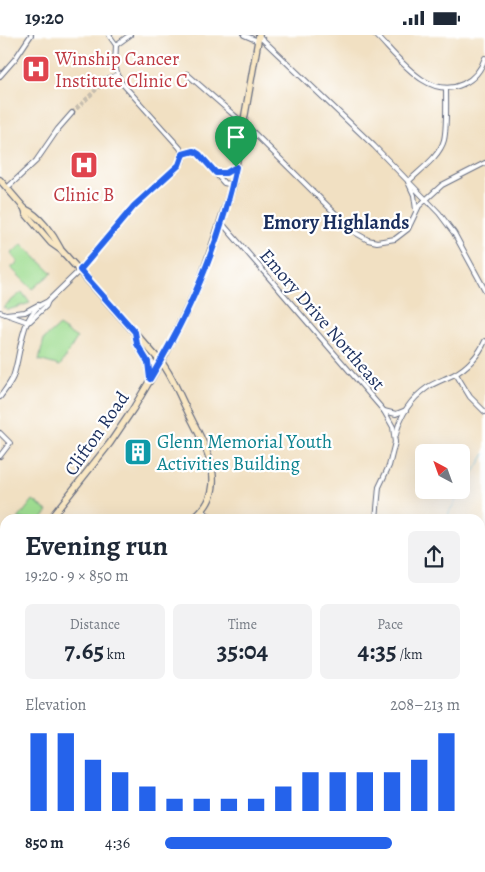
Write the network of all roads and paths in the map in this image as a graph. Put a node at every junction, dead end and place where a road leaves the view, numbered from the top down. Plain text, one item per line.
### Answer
1 (31, 35) edge
2 (108, 35) edge
3 (130, 35) edge
4 (244, 35) edge
5 (376, 35) edge
6 (259, 37) edge
7 (116, 45) junction
8 (485, 58) edge
9 (187, 74) dead end
10 (118, 75) junction
11 (0, 76) edge
12 (120, 81) junction
13 (446, 88) junction
14 (72, 113) tunnel mouth
15 (244, 123) junction
16 (183, 154) junction
17 (485, 163) edge
18 (236, 167) junction
19 (216, 173) junction
20 (0, 181) edge
21 (408, 182) junction
22 (233, 185) junction
23 (7, 188) junction
24 (426, 200) junction
25 (416, 213) junction
26 (221, 222) junction
27 (82, 273) junction
28 (485, 290) edge
29 (48, 301) junction
30 (42, 303) junction
31 (0, 312) edge
32 (6, 314) junction
33 (28, 322) junction
34 (128, 325) junction
35 (135, 332) junction
36 (485, 341) edge
37 (154, 355) junction
38 (161, 362) junction
39 (456, 374) junction
40 (150, 379) junction
41 (0, 397) edge
42 (406, 409) junction
43 (384, 411) junction
44 (485, 412) edge
45 (0, 433) edge
46 (395, 443) junction
47 (0, 456) edge
48 (202, 510) junction
49 (54, 514) edge
50 (198, 514) edge
51 (206, 514) edge
52 (376, 514) edge

1 - 11 street
2 - 7 street
3 - 7 street
4 - 6 street
5 - 13 street
6 - 15 main road, Clifton Road
6 - 21 street
7 - 10 street
8 - 13 street
9 - 15 street
10 - 12 street
10 - 12 street
12 - 16 street
13 - 21 street
14 - 23 street
15 - 18 main road, Clifton Road
15 - 25 street
16 - 19 street
16 - 27 street
17 - 24 street
18 - 19 street
18 - 22 main road, Clifton Road
19 - 22 street
20 - 23 main road
21 - 24 street
21 - 25 street
22 - 26 main road, Clifton Road
23 - 27 main road
24 - 25 street
24 - 28 street
26 - 38 main road, Clifton Road
26 - 43 street, Emory Drive Northeast
27 - 29 street
27 - 34 main road
29 - 30 street
29 - 33 street
30 - 32 street
30 - 33 street
31 - 32 street
32 - 33 street
33 - 41 street
34 - 35 main road
34 - 37 main road
35 - 37 main road
35 - 40 main road
36 - 39 street
37 - 38 main road
38 - 40 main road, Clifton Road
38 - 48 main road
39 - 42 street
39 - 44 street
40 - 49 main road, Clifton Road
42 - 43 street, Emory Drive Northeast
42 - 46 street
43 - 46 street, Emory Drive Northeast
45 - 47 street
46 - 52 street
48 - 50 main road
48 - 51 street

